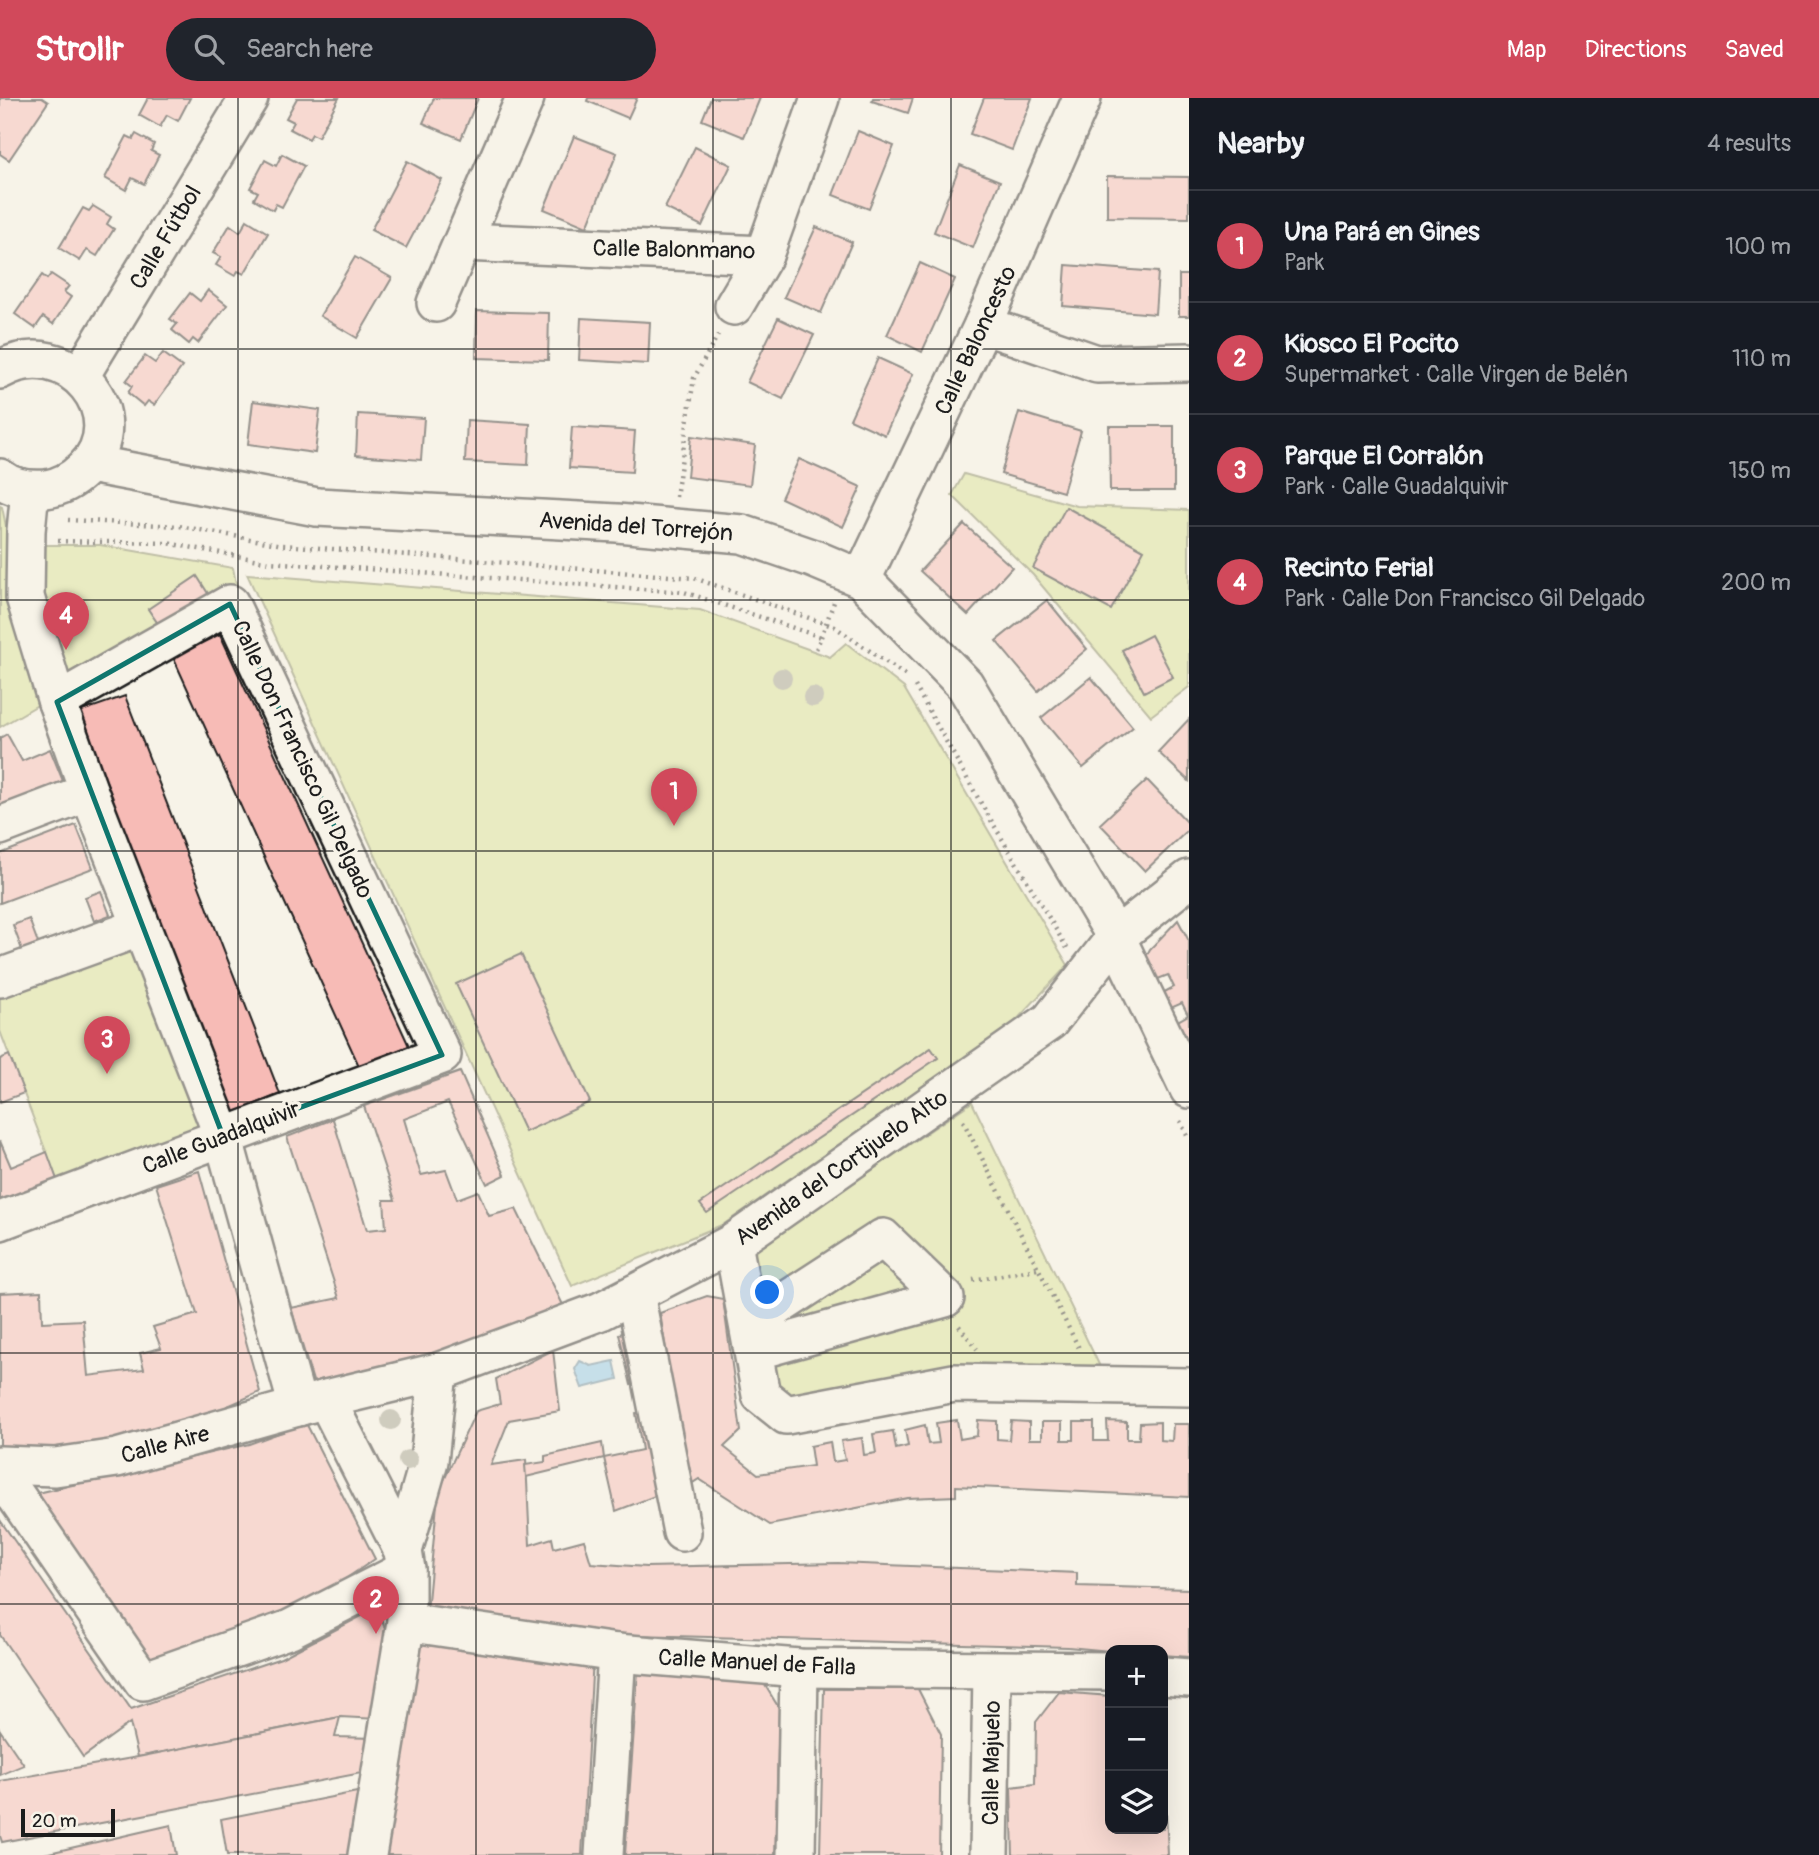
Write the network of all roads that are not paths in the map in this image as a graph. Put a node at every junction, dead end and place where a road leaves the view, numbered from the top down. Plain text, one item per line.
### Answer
1 (249, 98) edge
2 (525, 98) edge
3 (820, 98) edge
4 (1082, 98) edge
5 (464, 242) junction
6 (764, 254) junction
7 (436, 303) dead end
8 (734, 306) road end
9 (983, 325) junction
10 (1189, 362) edge
11 (0, 370) edge
12 (80, 376) junction
13 (90, 464) junction
14 (15, 484) edge
15 (862, 579) junction
16 (57, 702) junction
17 (89, 792) junction
18 (0, 826) edge
19 (1189, 879) edge
20 (141, 927) junction
21 (1116, 937) junction
22 (0, 978) edge
23 (442, 1055) joint
24 (1183, 1102) edge
25 (223, 1136) junction
26 (0, 1221) edge
27 (733, 1243) junction
28 (635, 1294) junction
29 (438, 1372) junction
30 (1189, 1387) edge
31 (312, 1403) junction
32 (0, 1465) edge
33 (0, 1473) edge
34 (682, 1532) dead end
35 (404, 1560) junction
36 (406, 1622) junction
37 (617, 1653) junction
38 (799, 1668) junction
39 (992, 1671) junction
40 (1105, 1671) edge
41 (1168, 1676) edge
42 (1189, 1678) edge
43 (367, 1855) edge
44 (604, 1855) edge
45 (796, 1855) edge
46 (989, 1855) edge

1 - 12 street, Calle Fútbol
2 - 5 street
3 - 6 street, Calle Balonmano
4 - 9 street, Calle Baloncesto
5 - 6 street, Calle Balonmano
5 - 7 street
6 - 8 street
9 - 10 street
9 - 15 street, Calle Baloncesto
11 - 12 street
12 - 13 street
13 - 14 street
13 - 15 street, Avenida del Torrejón
14 - 16 street
15 - 21 street, Avenida del Torrejón
16 - 17 street
16 - 23 street, Calle Don Francisco Gil Delgado
17 - 18 street
17 - 20 street
19 - 21 street, Avenida del Cortijuelo Alto
20 - 22 street
20 - 25 street
21 - 24 street, Avenida del Torrejón
21 - 27 street, Avenida del Cortijuelo Alto
23 - 25 street, Calle Guadalquivir
25 - 26 street, Calle Guadalquivir
25 - 31 street
27 - 28 street, Avenida del Cortijuelo Alto
27 - 30 street
28 - 29 street, Avenida del Cortijuelo Alto
28 - 34 street
29 - 31 street, Calle Aire
29 - 35 street
31 - 32 street, Calle Aire
31 - 35 street
33 - 35 street
35 - 36 street
36 - 37 street, Calle Manuel de Falla
36 - 43 street
37 - 38 street, Calle Manuel de Falla
37 - 44 street
38 - 39 street, Calle Manuel de Falla
38 - 45 street
39 - 40 street, Calle Manuel de Falla
39 - 46 street, Calle Majuelo
41 - 42 street

